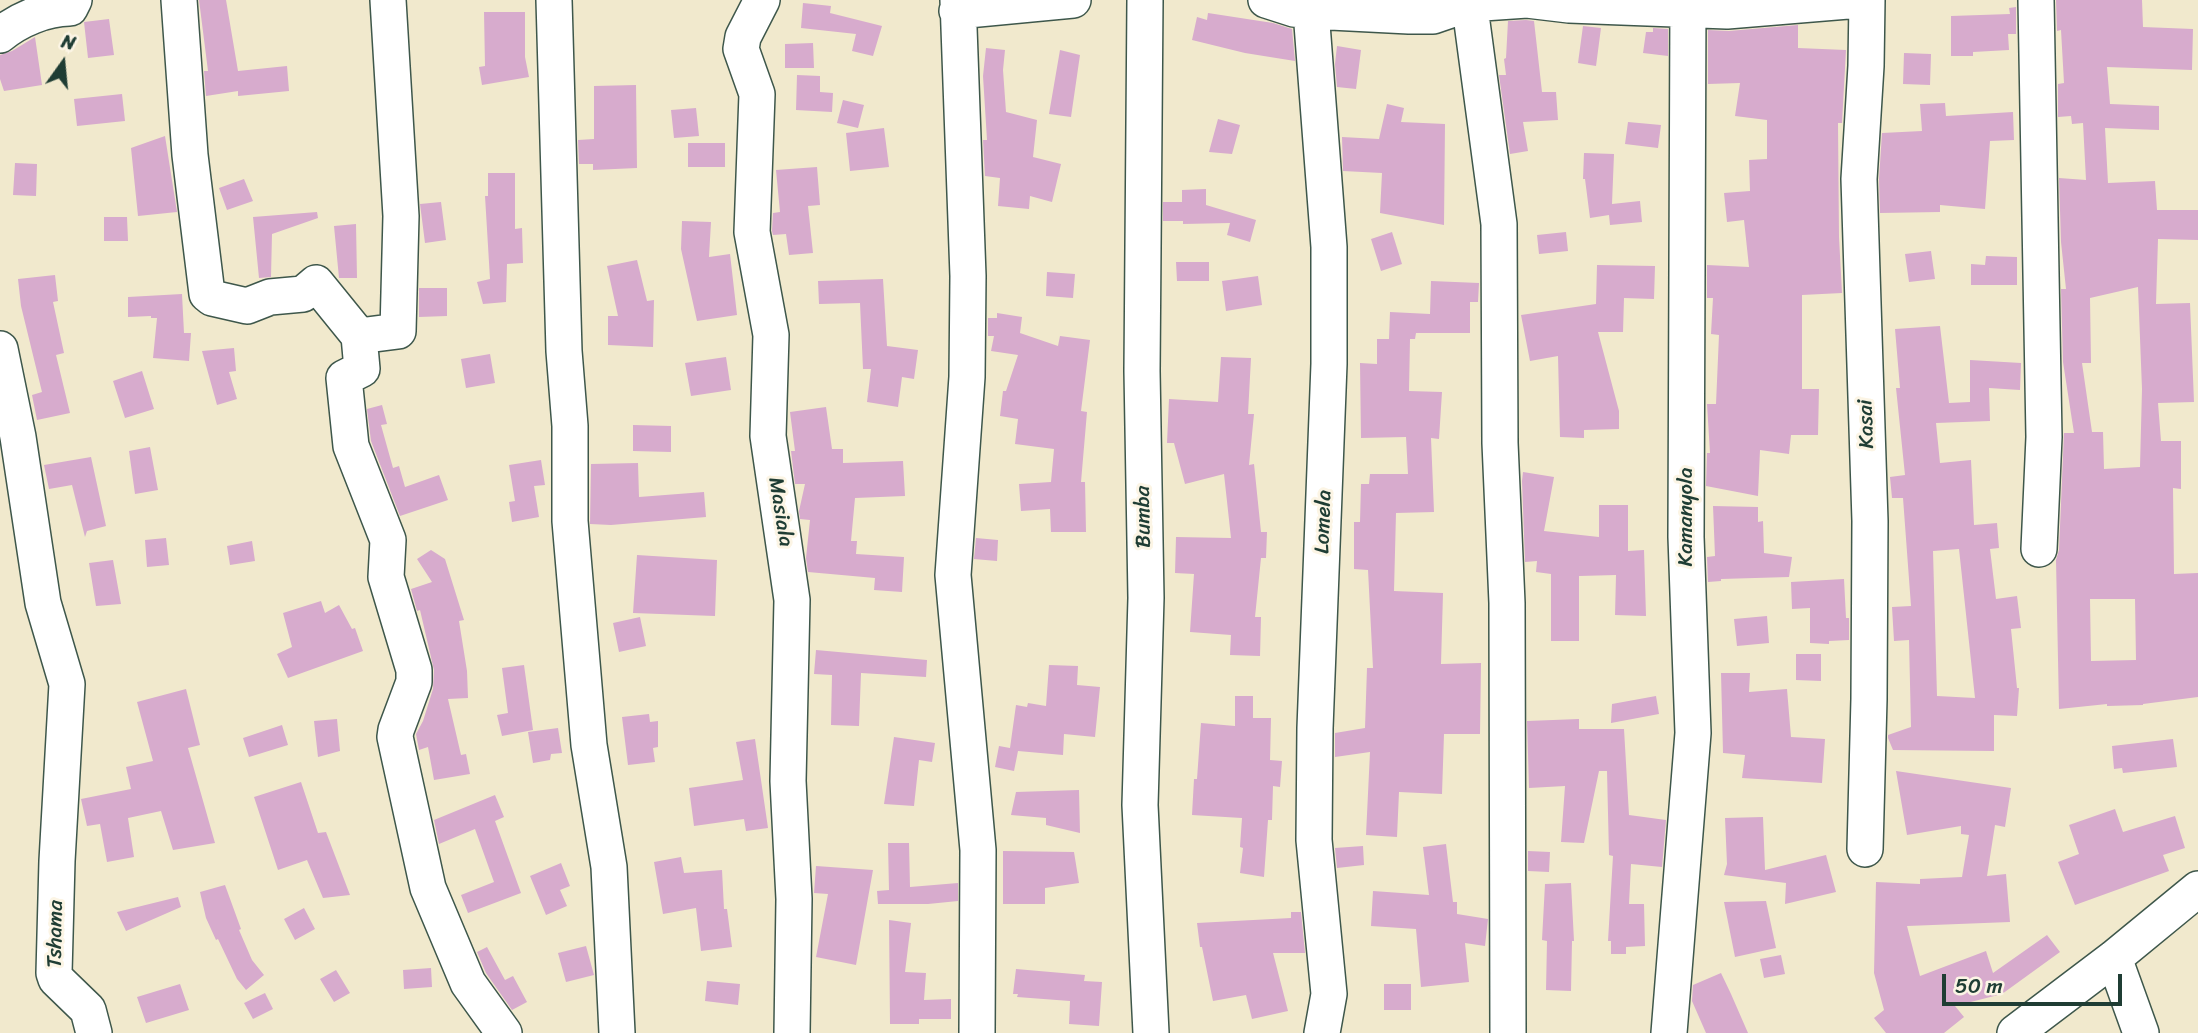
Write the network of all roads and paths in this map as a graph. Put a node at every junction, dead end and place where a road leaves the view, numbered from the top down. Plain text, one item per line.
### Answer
1 (74, 0) edge
2 (179, 0) edge
3 (388, 0) edge
4 (554, 0) edge
5 (762, 0) edge
6 (1073, 0) edge
7 (1145, 0) edge
8 (1860, 0) edge
9 (1867, 0) edge
10 (2036, 0) edge
11 (1468, 2) edge
12 (957, 5) edge
13 (1292, 5) edge
14 (1688, 5) edge
15 (0, 35) edge
16 (359, 336) junction
17 (0, 349) edge
18 (2039, 549) dead end
19 (1865, 849) dead end
20 (2198, 889) edge
21 (2114, 958) junction
22 (94, 1033) edge
23 (504, 1033) edge
24 (617, 1033) edge
25 (792, 1033) edge
26 (977, 1033) edge
27 (1151, 1033) edge
28 (1322, 1033) edge
29 (1508, 1033) edge
30 (1669, 1033) edge
31 (2015, 1033) edge
32 (2141, 1033) edge

1 - 15 street
2 - 16 street
3 - 16 street
4 - 24 street
5 - 25 street, Masiala
6 - 12 street
7 - 27 street, Bumba
8 - 14 street
9 - 19 street, Kasai
10 - 18 street
11 - 13 street
11 - 14 street
11 - 29 street
12 - 26 street
13 - 28 street, Lomela
14 - 30 street, Kamanyola
16 - 23 street
17 - 22 street, Tshama
20 - 21 street
21 - 31 street
21 - 32 street

